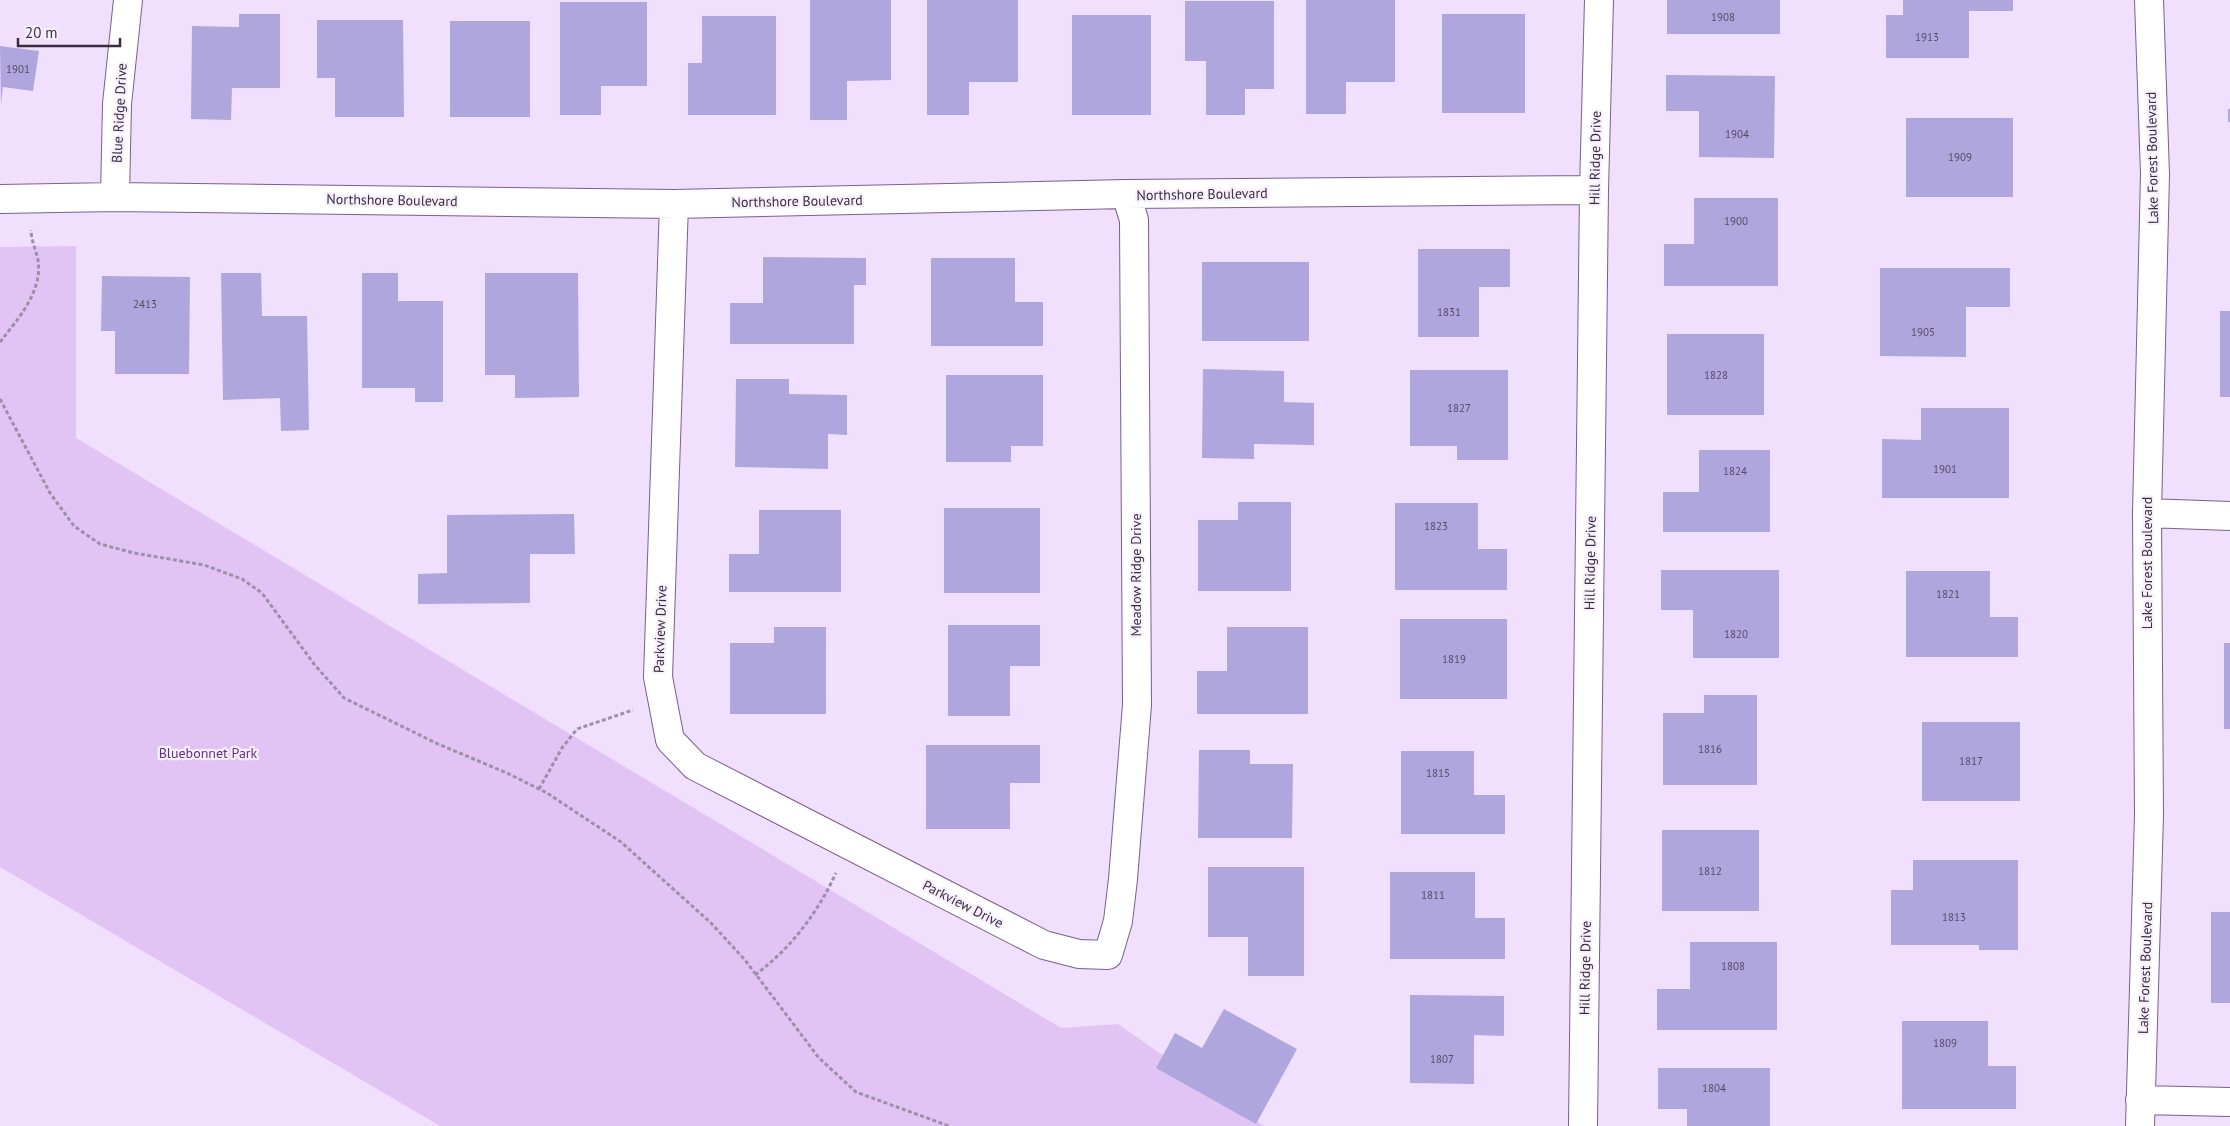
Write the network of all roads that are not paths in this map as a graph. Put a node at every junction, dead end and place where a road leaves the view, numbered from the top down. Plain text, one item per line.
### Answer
1 (128, 0) edge
2 (1599, 0) edge
3 (2149, 0) edge
4 (1594, 190) junction
5 (1126, 194) junction
6 (115, 196) junction
7 (0, 199) edge
8 (674, 204) junction
9 (2147, 513) junction
10 (2230, 516) edge
11 (1108, 955) joint
12 (2230, 1102) edge
13 (2140, 1113) edge
14 (1583, 1126) edge

1 - 6 street, Blue Ridge Drive
2 - 4 street, Hill Ridge Drive
3 - 9 street, Lake Forest Boulevard
4 - 5 street, Northshore Boulevard
4 - 14 street, Hill Ridge Drive
5 - 8 street, Northshore Boulevard
5 - 11 street, Meadow Ridge Drive
6 - 7 street, Northshore Boulevard
6 - 8 street, Northshore Boulevard
8 - 11 street, Parkview Drive
9 - 10 street
9 - 13 street, Lake Forest Boulevard
12 - 13 street

